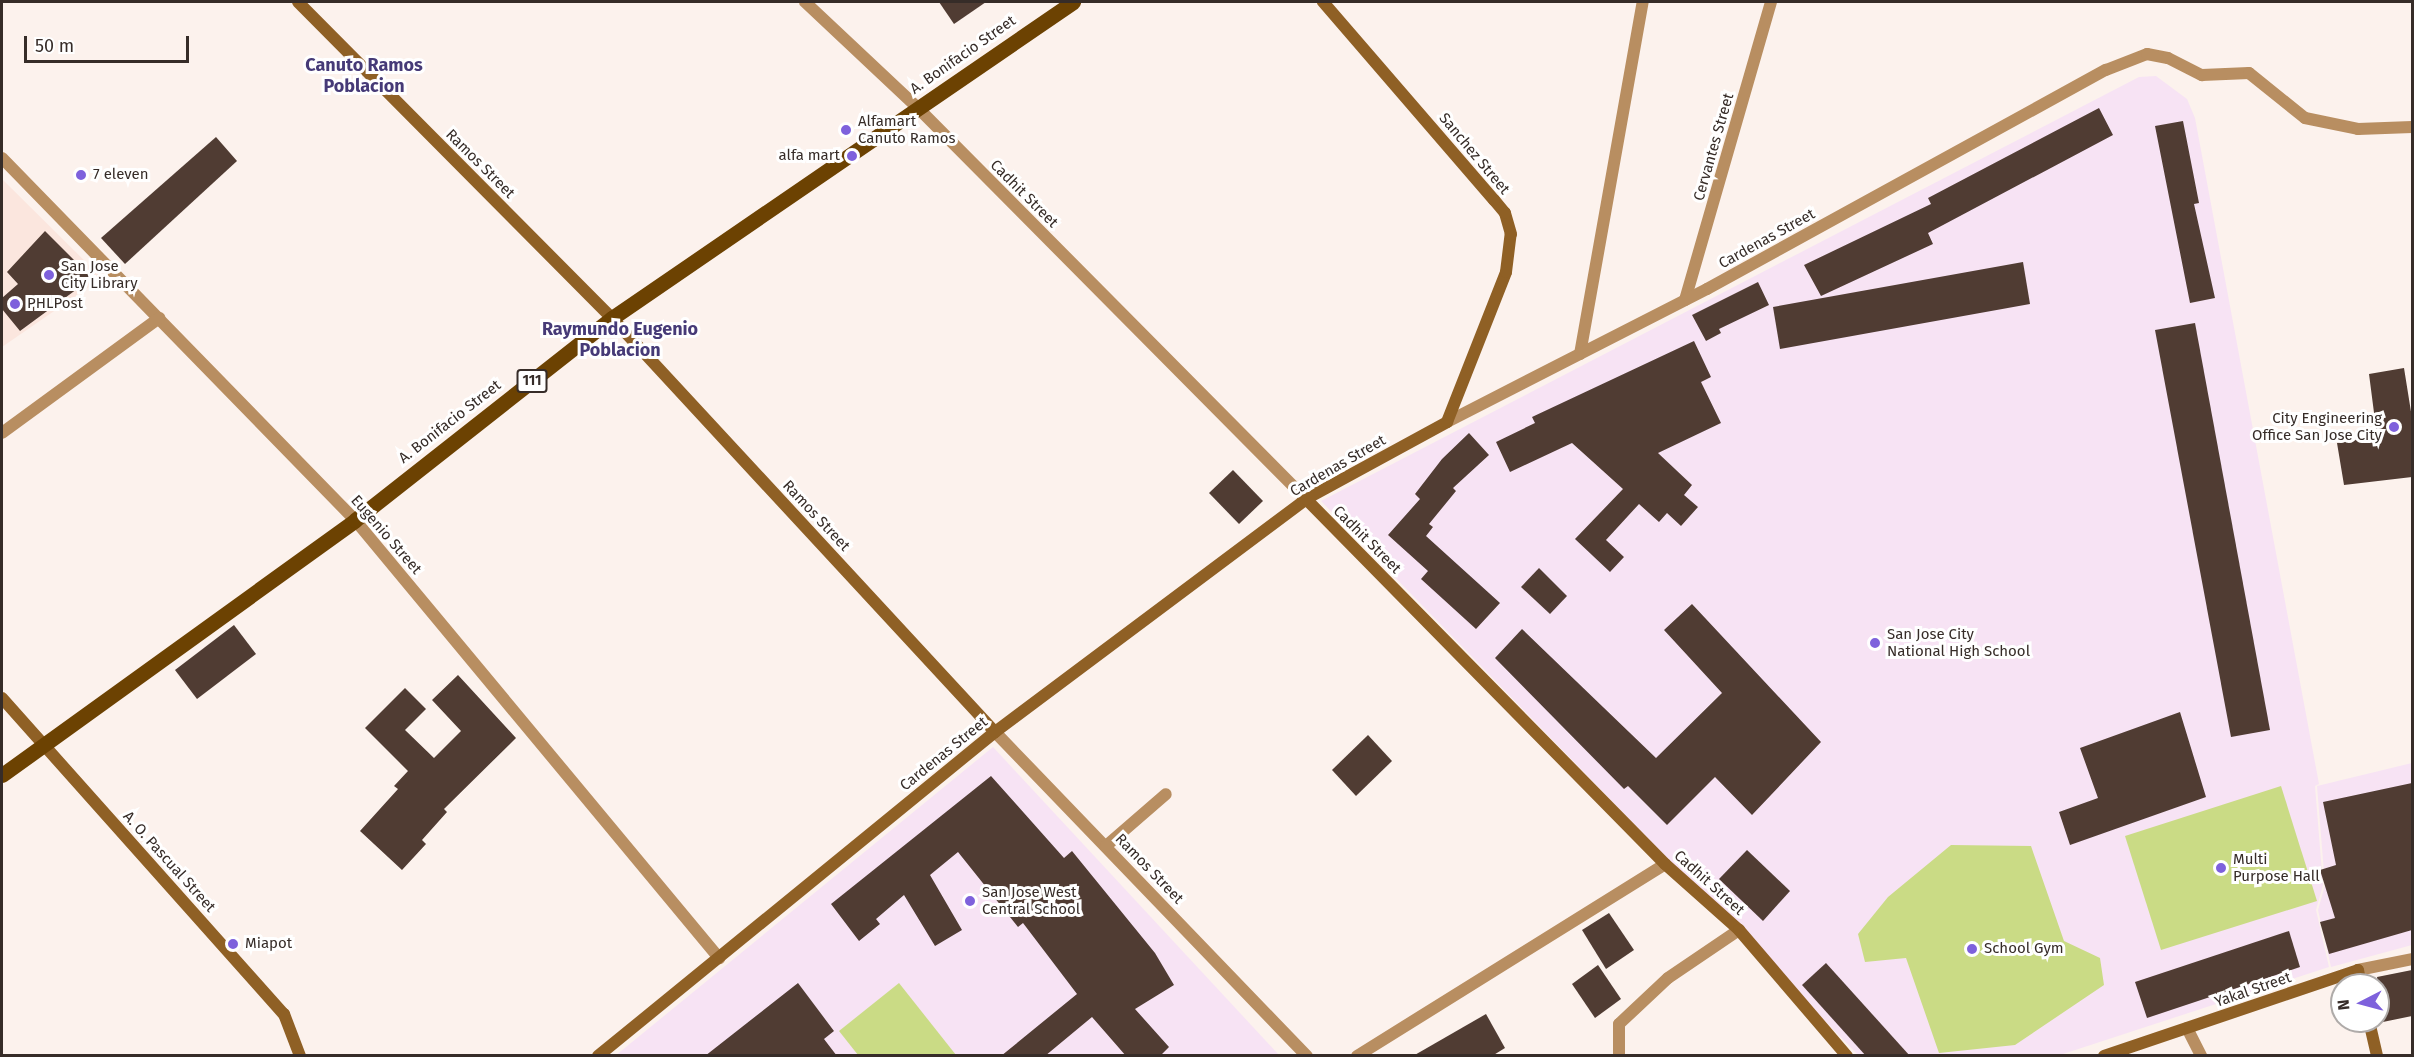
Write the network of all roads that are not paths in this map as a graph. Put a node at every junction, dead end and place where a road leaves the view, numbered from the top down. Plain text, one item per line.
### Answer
1 (298, 2) edge
2 (805, 2) edge
3 (1073, 2) edge
4 (1323, 2) edge
5 (1643, 2) edge
6 (1771, 2) edge
7 (918, 108) junction
8 (2412, 127) edge
9 (2, 158) edge
10 (1685, 300) junction
11 (159, 318) junction
12 (612, 318) junction
13 (1580, 354) junction
14 (1447, 422) junction
15 (2, 433) edge
16 (1305, 499) junction
17 (355, 520) junction
18 (2, 698) edge
19 (995, 732) junction
20 (45, 745) junction
21 (2, 775) edge
22 (1166, 794) dead end
23 (1106, 846) junction
24 (1665, 864) junction
25 (1739, 930) junction
26 (719, 958) junction
27 (2412, 959) edge
28 (2358, 970) junction
29 (2359, 973) edge
30 (2187, 1028) junction
31 (2372, 1033) edge
32 (300, 1056) edge
33 (598, 1056) edge
34 (1307, 1056) edge
35 (1357, 1056) edge
36 (1619, 1056) edge
37 (1847, 1056) edge
38 (2104, 1056) edge
39 (2201, 1056) edge
40 (2377, 1056) edge

1 - 12 street, Ramos Street
2 - 7 street, Cadhit Street
3 - 7 main road, A. Bonifacio Street / 111
4 - 14 street, Sanchez Street
5 - 13 street
6 - 10 street, Cervantes Street
7 - 12 main road, A. Bonifacio Street / 111
7 - 16 street, Cadhit Street
8 - 10 street, Cardenas Street
9 - 11 street, Eugenio Street
10 - 13 street, Cardenas Street
11 - 15 street
11 - 17 street, Eugenio Street
12 - 17 main road, A. Bonifacio Street / 111
12 - 19 street, Ramos Street
13 - 14 street, Cardenas Street
14 - 16 street, Cardenas Street
16 - 19 street, Cardenas Street
16 - 24 street, Cadhit Street
17 - 20 main road, A. Bonifacio Street / 111
17 - 26 street, Eugenio Street
18 - 20 street, A. O. Pascual Street
19 - 23 street, Ramos Street
19 - 26 street, Cardenas Street
20 - 21 main road, A. Bonifacio Street / 111
20 - 32 street, A. O. Pascual Street
22 - 23 street
23 - 34 street, Ramos Street
24 - 25 street, Cadhit Street
24 - 35 street
25 - 36 street
25 - 37 street, Cadhit Street
26 - 33 street, Cardenas Street
27 - 28 street, Yakal Street
28 - 29 street
28 - 30 street, Yakal Street
30 - 38 street, Yakal Street
30 - 39 street
31 - 40 street

